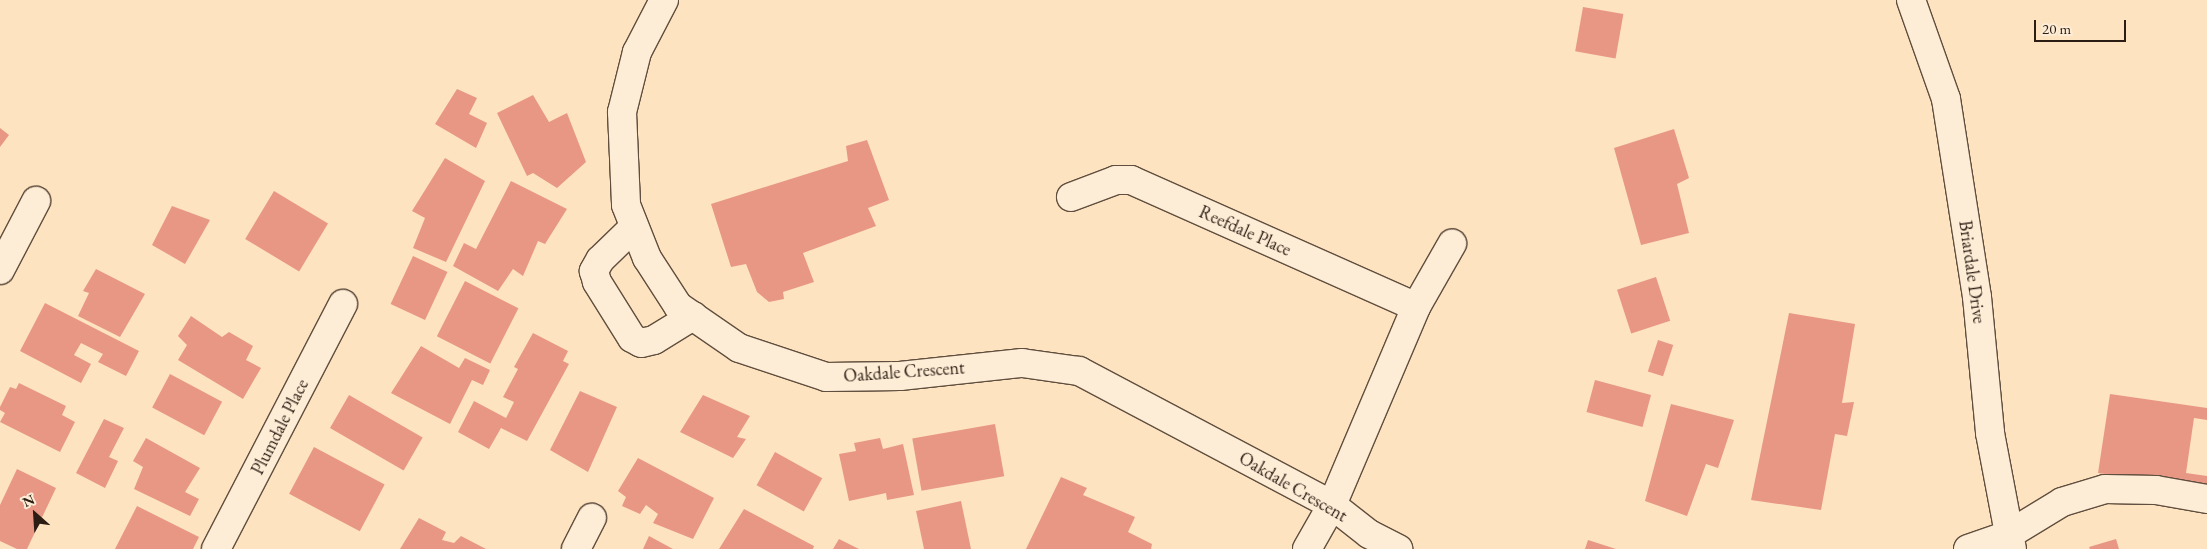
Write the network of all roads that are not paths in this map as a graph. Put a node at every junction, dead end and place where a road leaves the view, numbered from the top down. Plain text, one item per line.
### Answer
1 (664, 0) edge
2 (1911, 0) edge
3 (1071, 197) dead end
4 (36, 201) dead end
5 (634, 227) junction
6 (1452, 244) dead end
7 (0, 270) edge
8 (343, 304) dead end
9 (1416, 307) junction
10 (693, 316) junction
11 (2207, 499) edge
12 (1332, 505) junction
13 (592, 518) dead end
14 (2010, 542) edge
15 (216, 549) edge
16 (576, 549) edge
17 (1307, 549) edge
18 (1398, 549) edge
19 (1968, 549) edge

1 - 5 street, Oakdale Crescent
2 - 14 street, Briardale Drive
3 - 9 street, Reefdale Place
4 - 7 street
5 - 10 street, Oakdale Crescent
5 - 10 street
6 - 9 street
8 - 15 street, Plumdale Place
9 - 12 street
10 - 12 street, Oakdale Crescent
11 - 14 street
12 - 17 street
12 - 18 street, Oakdale Crescent
13 - 16 street
14 - 19 street

